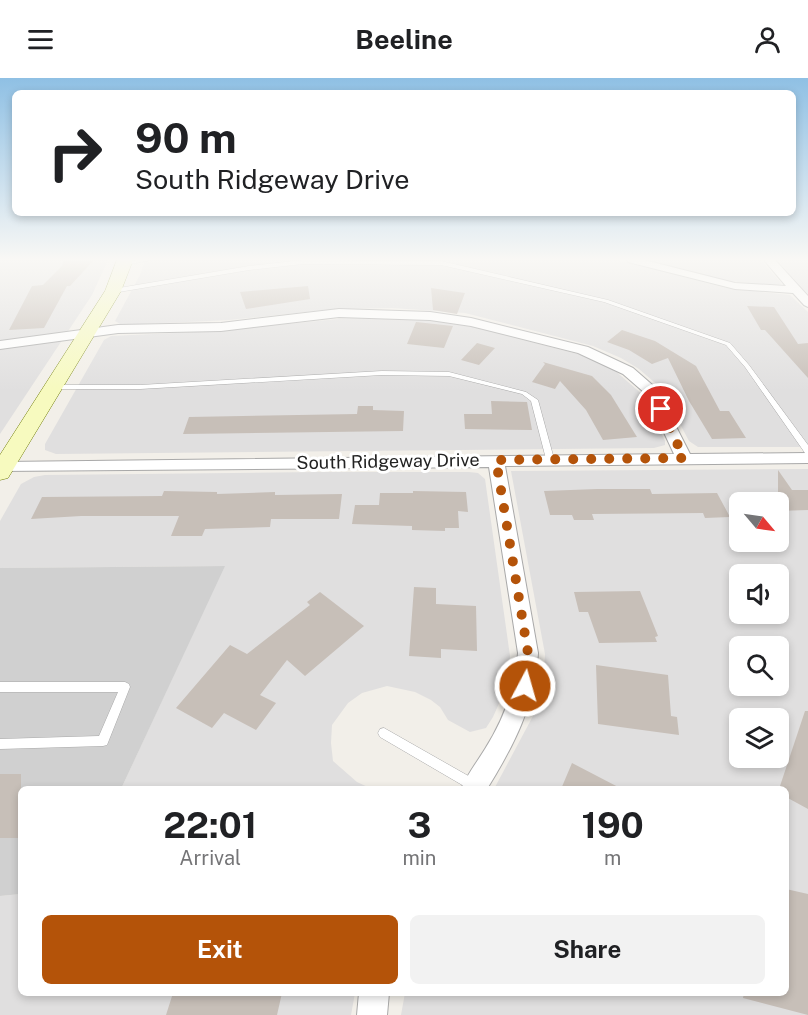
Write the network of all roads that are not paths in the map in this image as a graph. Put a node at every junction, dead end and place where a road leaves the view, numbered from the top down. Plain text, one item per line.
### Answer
1 (105, 304) edge
2 (614, 304) edge
3 (86, 334) junction
4 (0, 345) edge
5 (53, 387) junction
6 (808, 451) edge
7 (684, 458) junction
8 (808, 458) edge
9 (550, 459) junction
10 (496, 460) junction
11 (2, 470) edge
12 (0, 687) edge
13 (384, 733) dead end
14 (0, 744) edge
15 (471, 786) edge
16 (475, 786) edge
17 (374, 996) edge
18 (372, 1015) edge

1 - 3 main road
2 - 6 lane
3 - 4 street
3 - 5 main road
3 - 7 street
5 - 9 lane
5 - 11 main road
7 - 8 street, South Ridgeway Drive
7 - 9 street, South Ridgeway Drive
9 - 10 street, South Ridgeway Drive
10 - 11 street, South Ridgeway Drive
10 - 16 street
12 - 14 lane
13 - 15 lane
17 - 18 street

